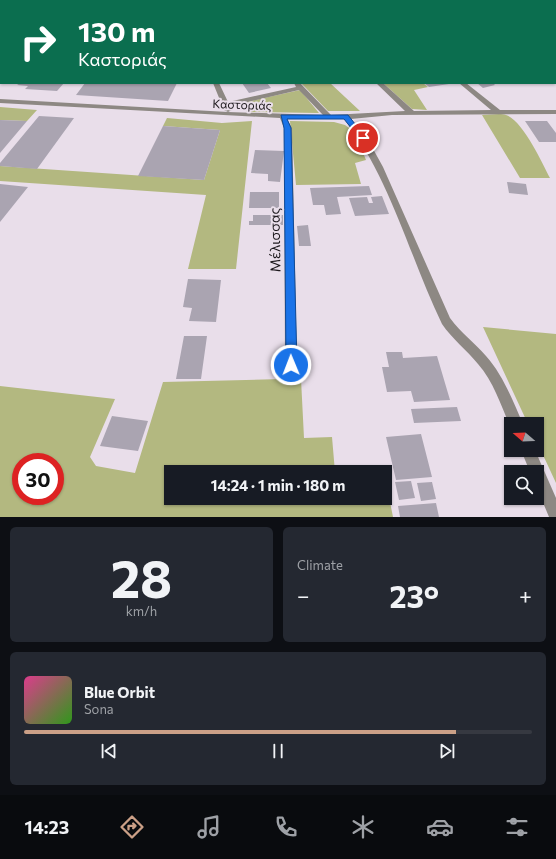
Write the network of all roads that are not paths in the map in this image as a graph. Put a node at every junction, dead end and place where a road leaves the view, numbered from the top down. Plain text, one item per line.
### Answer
1 (0, 8) edge
2 (0, 11) edge
3 (217, 84) edge
4 (380, 84) edge
5 (463, 84) edge
6 (298, 86) edge
7 (0, 101) edge
8 (227, 104) junction
9 (498, 112) junction
10 (556, 112) edge
11 (412, 113) junction
12 (229, 116) junction
13 (283, 117) junction
14 (329, 117) junction
15 (346, 117) junction
16 (291, 365) dead end
17 (513, 417) edge
18 (531, 457) edge
19 (556, 515) edge

1 - 2 street
3 - 8 street
4 - 11 street
5 - 9 street
6 - 8 street
6 - 14 street
7 - 12 street, Καστοριάς
8 - 12 street
9 - 10 street, Καστοριάς
9 - 11 street, Καστοριάς
11 - 15 street, Καστοριάς
12 - 13 street, Καστοριάς
13 - 14 street, Καστοριάς
13 - 16 street, Μέλισσας
14 - 15 street, Καστοριάς
15 - 17 street
18 - 19 street

